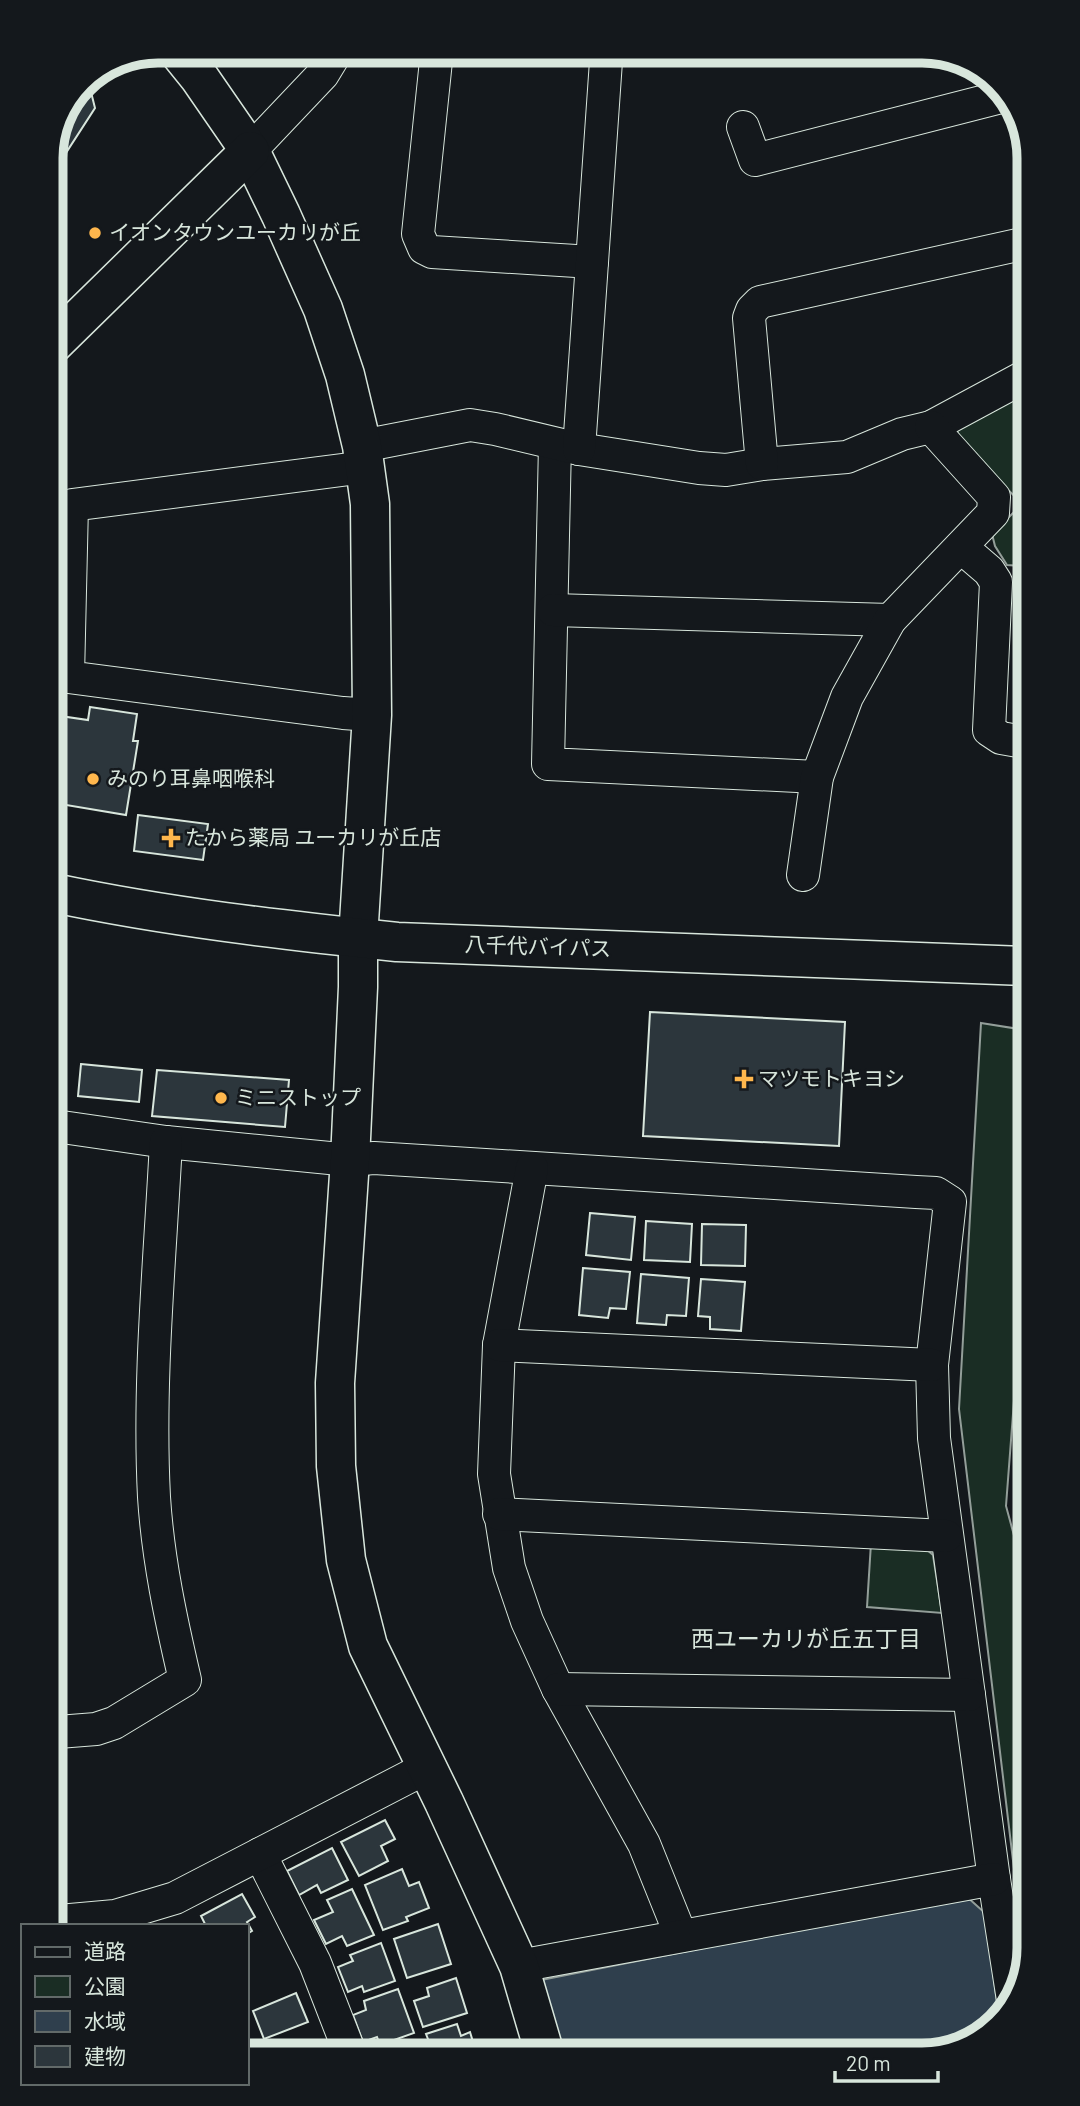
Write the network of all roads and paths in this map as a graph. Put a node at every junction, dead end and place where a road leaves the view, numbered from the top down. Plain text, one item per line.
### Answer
1 (188, 63) edge
2 (330, 63) edge
3 (435, 63) edge
4 (606, 63) edge
5 (995, 98) edge
6 (743, 127) dead end
7 (250, 151) junction
8 (1017, 245) edge
9 (592, 262) junction
10 (63, 334) edge
11 (1017, 381) edge
12 (931, 427) junction
13 (567, 447) junction
14 (363, 457) junction
15 (762, 464) junction
16 (961, 547) junction
17 (1010, 582) edge
18 (553, 610) junction
19 (890, 620) junction
20 (372, 715) junction
21 (1017, 741) edge
22 (817, 777) junction
23 (803, 875) dead end
24 (63, 895) edge
25 (358, 938) junction
26 (1017, 966) edge
27 (63, 1127) edge
28 (166, 1142) junction
29 (350, 1160) junction
30 (532, 1168) junction
31 (499, 1345) junction
32 (932, 1365) junction
33 (499, 1514) junction
34 (946, 1536) junction
35 (558, 1689) junction
36 (969, 1695) junction
37 (63, 1732) edge
38 (426, 1768) junction
39 (260, 1854) junction
40 (994, 1879) junction
41 (63, 1921) edge
42 (681, 1936) junction
43 (519, 1966) junction
44 (1010, 1983) edge
45 (346, 2043) edge
46 (542, 2043) edge

1 - 7 main road
2 - 7 street
3 - 9 street
4 - 9 street
5 - 6 street
7 - 10 main road
7 - 14 main road
8 - 15 street
9 - 13 street
11 - 12 street
12 - 15 street
12 - 16 street
13 - 14 street
13 - 15 street
13 - 18 street
14 - 20 main road
14 - 20 street
16 - 17 street
16 - 19 street
17 - 21 street
18 - 19 street
18 - 22 street
19 - 22 street
20 - 25 main road
22 - 23 street
24 - 25 main road, 八千代バイパス
25 - 26 main road, 八千代バイパス
25 - 29 main road
27 - 28 street
28 - 29 street
28 - 37 street
29 - 30 street
29 - 38 main road
30 - 31 street
30 - 32 street
31 - 32 street
31 - 33 street
32 - 34 street
33 - 34 street
33 - 35 street
34 - 36 street
35 - 36 street
35 - 42 street
36 - 40 street
38 - 39 street
38 - 43 main road
39 - 41 street
39 - 45 street
40 - 42 street
40 - 44 street
42 - 43 street
43 - 46 main road

